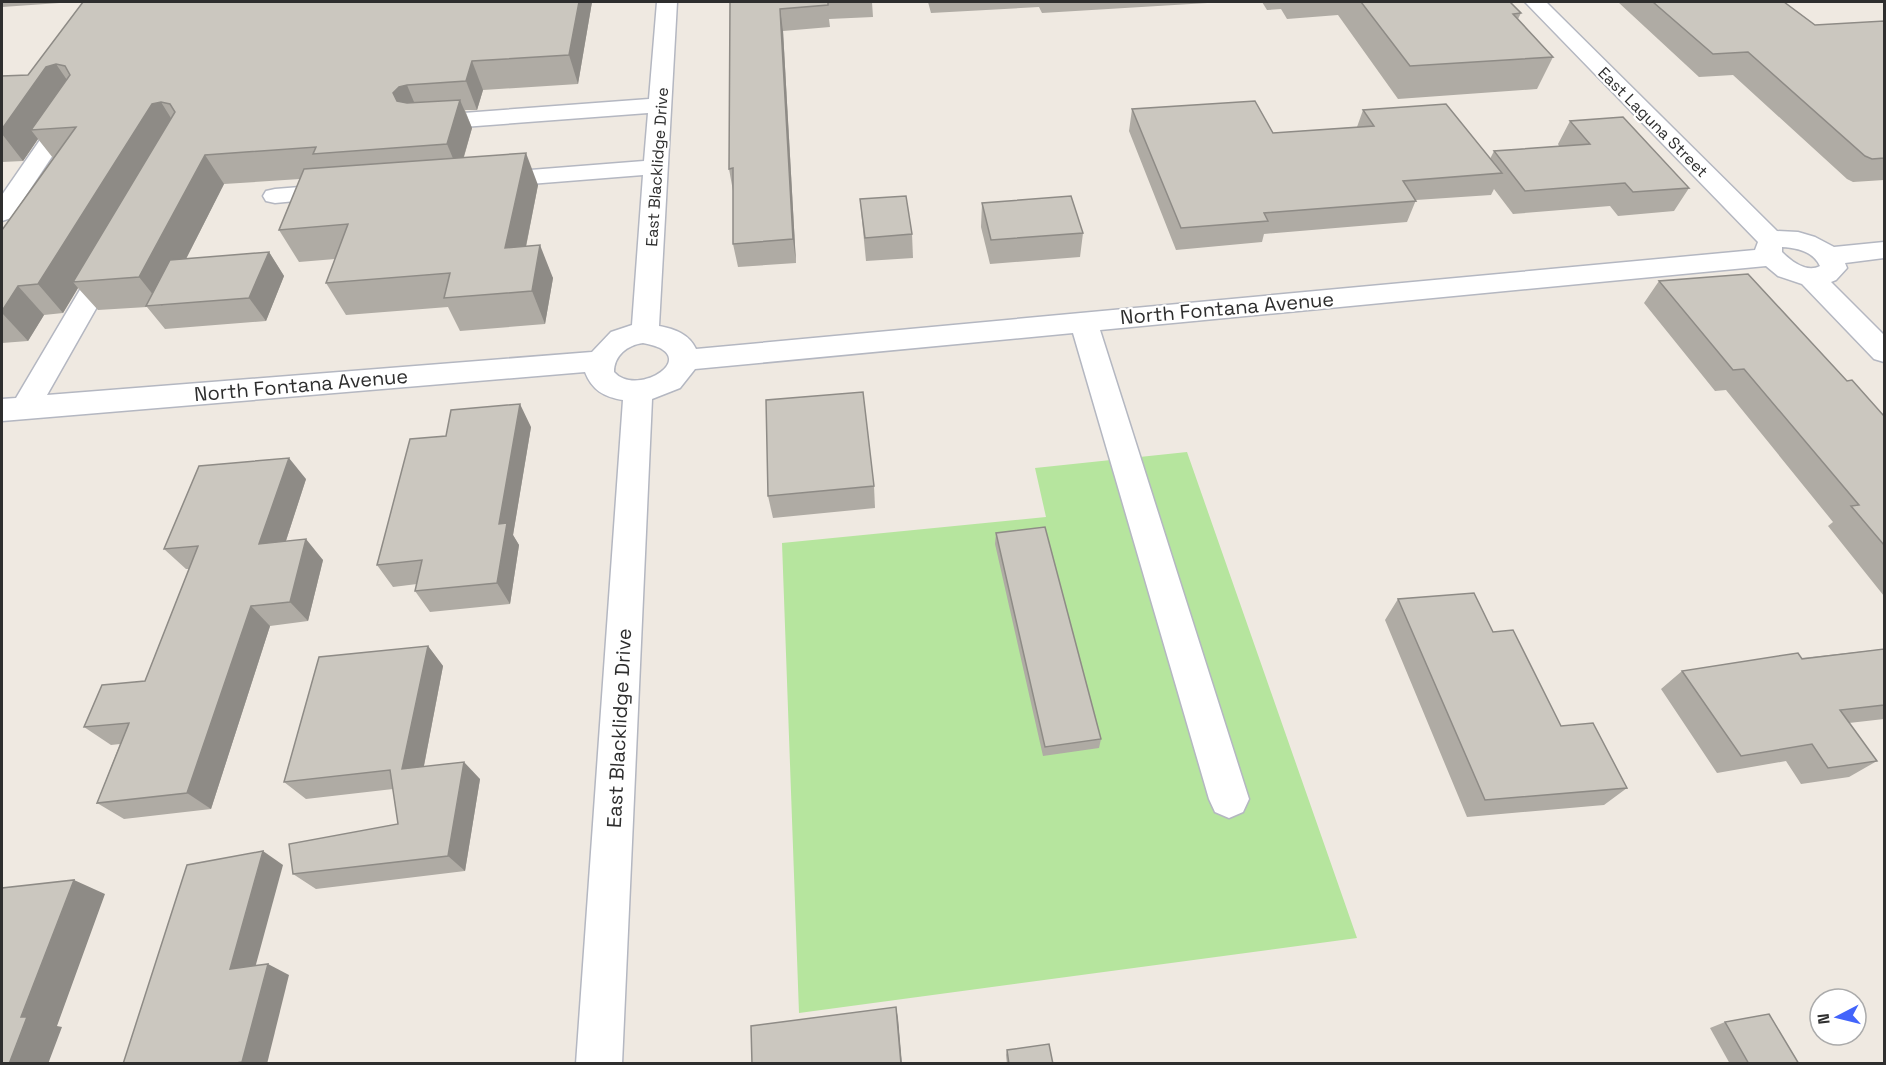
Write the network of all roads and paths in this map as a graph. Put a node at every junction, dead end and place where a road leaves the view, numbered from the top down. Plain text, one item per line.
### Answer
1 (667, 2) edge
2 (1534, 2) edge
3 (77, 102) edge
4 (660, 105) junction
5 (420, 123) edge
6 (657, 167) junction
7 (466, 181) edge
8 (358, 189) edge
9 (274, 196) dead end
10 (2, 213) edge
11 (121, 243) edge
12 (1771, 249) junction
13 (1884, 250) edge
14 (1829, 256) junction
15 (1809, 276) junction
16 (1084, 322) junction
17 (645, 333) junction
18 (1884, 352) edge
19 (684, 360) junction
20 (600, 361) junction
21 (638, 392) junction
22 (13, 409) edge
23 (1229, 799) dead end
24 (600, 1064) edge

1 - 4 street, East Blacklidge Drive
2 - 12 street, East Laguna Street
3 - 10 street
4 - 5 street
4 - 6 street, East Blacklidge Drive
6 - 7 street
6 - 17 street, East Blacklidge Drive
8 - 9 street
11 - 22 street
12 - 14 street, North Fontana Avenue
12 - 15 street, East Laguna Street
12 - 16 street, North Fontana Avenue
13 - 14 street
14 - 15 street
15 - 18 street
16 - 19 street, North Fontana Avenue
16 - 23 street
17 - 19 street
17 - 20 street
19 - 21 street
20 - 21 street
20 - 22 street, North Fontana Avenue
21 - 24 street, East Blacklidge Drive

